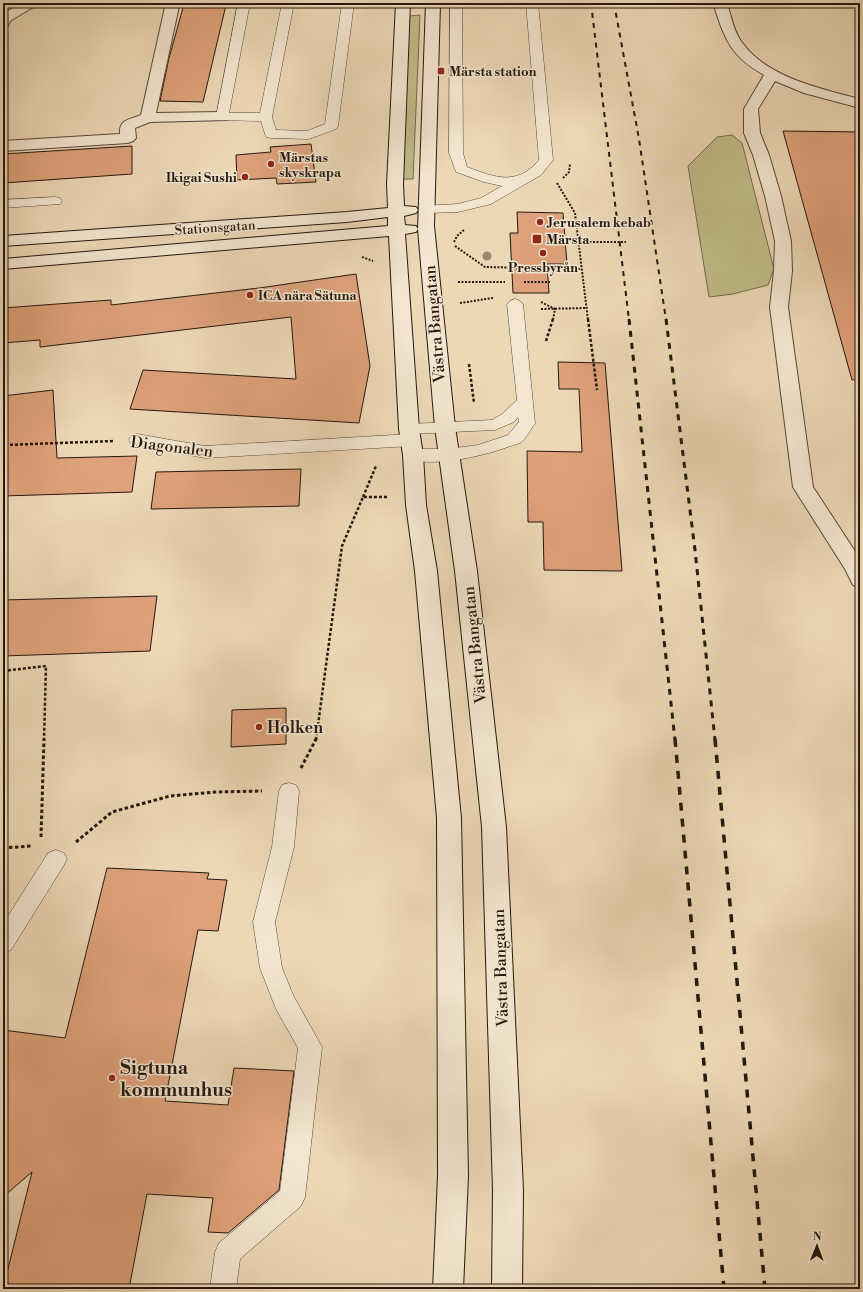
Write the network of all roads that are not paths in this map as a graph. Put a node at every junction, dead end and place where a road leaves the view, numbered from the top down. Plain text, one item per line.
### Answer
1 (30, 3) edge
2 (169, 3) edge
3 (244, 3) edge
4 (288, 3) edge
5 (348, 3) edge
6 (403, 3) edge
7 (433, 3) edge
8 (456, 3) edge
9 (532, 3) edge
10 (720, 3) edge
11 (3, 23) edge
12 (772, 74) junction
13 (860, 104) edge
14 (222, 117) junction
15 (148, 118) junction
16 (266, 118) junction
17 (3, 146) edge
18 (520, 181) junction
19 (55, 201) dead end
20 (3, 204) edge
21 (396, 211) junction
22 (427, 218) junction
23 (397, 231) junction
24 (3, 241) edge
25 (3, 264) edge
26 (515, 307) road end
27 (524, 402) junction
28 (445, 427) junction
29 (137, 440) road end
30 (411, 441) junction
31 (448, 454) junction
32 (860, 580) edge
33 (289, 791) road end
34 (56, 859) road end
35 (3, 943) edge
36 (223, 1289) edge
37 (448, 1289) edge
38 (506, 1289) edge

1 - 11 street
2 - 15 street
3 - 14 lane
4 - 16 lane
5 - 16 lane
6 - 21 street, Västra Bangatan
7 - 22 street, Västra Bangatan
8 - 18 lane
9 - 18 lane
10 - 12 street
12 - 13 street
12 - 32 street
14 - 15 street
14 - 16 lane
15 - 17 street
18 - 22 lane
19 - 20 lane
21 - 22 street, Stationsgatan
21 - 23 street, Västra Bangatan
21 - 24 street, Stationsgatan
22 - 23 street, Stationsgatan
22 - 28 street, Västra Bangatan
23 - 25 street, Stationsgatan
23 - 30 street, Västra Bangatan
26 - 27 lane
27 - 28 lane
27 - 31 lane
28 - 30 lane
28 - 31 street, Västra Bangatan
29 - 30 lane, Diagonalen
30 - 31 lane
30 - 37 street, Västra Bangatan
31 - 38 street, Västra Bangatan
33 - 36 lane
34 - 35 lane

